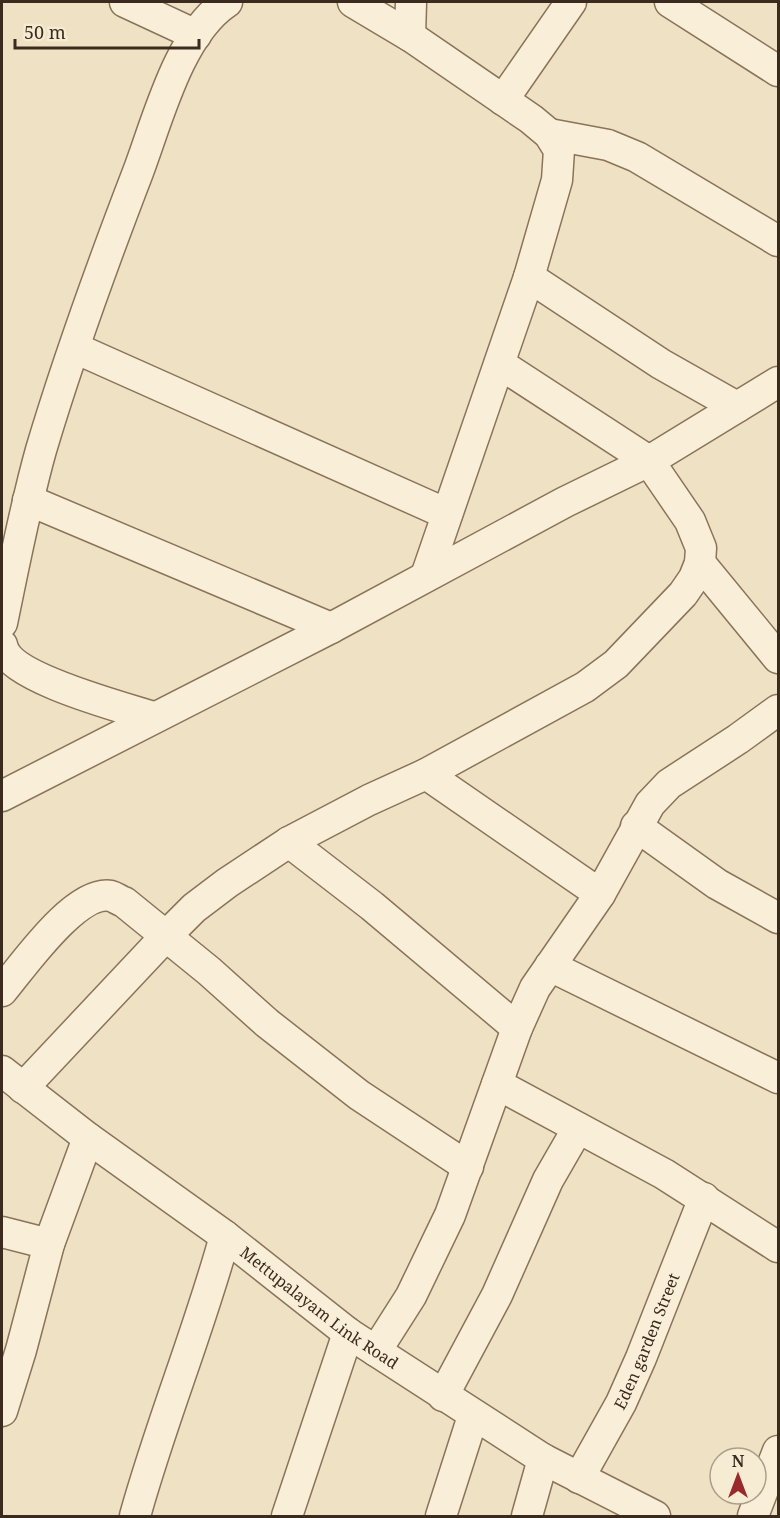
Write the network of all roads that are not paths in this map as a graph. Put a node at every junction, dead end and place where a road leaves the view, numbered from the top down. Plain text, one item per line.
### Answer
1 (227, 2) edge
2 (353, 2) edge
3 (411, 2) edge
4 (571, 2) edge
5 (670, 2) edge
6 (146, 6) edge
7 (196, 35) junction
8 (410, 36) junction
9 (778, 71) edge
10 (503, 100) junction
11 (549, 134) junction
12 (778, 241) edge
13 (529, 277) junction
14 (75, 348) junction
15 (500, 364) junction
16 (778, 382) edge
17 (737, 407) junction
18 (649, 461) junction
19 (28, 500) junction
20 (447, 514) junction
21 (700, 563) junction
22 (426, 576) junction
23 (2, 623) edge
24 (331, 628) junction
25 (2, 645) edge
26 (778, 658) edge
27 (778, 710) edge
28 (153, 717) junction
29 (426, 774) junction
30 (9, 784) edge
31 (636, 826) junction
32 (289, 842) junction
33 (600, 894) junction
34 (778, 918) edge
35 (165, 937) junction
36 (550, 966) junction
37 (2, 991) edge
38 (517, 1028) junction
39 (778, 1078) edge
40 (12, 1080) edge
41 (498, 1084) junction
42 (578, 1128) junction
43 (88, 1138) junction
44 (468, 1167) junction
45 (704, 1198) junction
46 (2, 1232) edge
47 (225, 1236) junction
48 (49, 1244) junction
49 (778, 1246) edge
50 (348, 1333) junction
51 (376, 1351) junction
52 (443, 1396) junction
53 (2, 1406) edge
54 (473, 1416) junction
55 (778, 1451) edge
56 (543, 1459) junction
57 (579, 1478) junction
58 (135, 1516) edge
59 (287, 1516) edge
60 (441, 1516) edge
61 (528, 1516) edge
62 (655, 1516) edge
63 (753, 1516) edge

1 - 7 street
2 - 8 street
3 - 8 street
4 - 10 street
5 - 9 street
6 - 7 street
7 - 14 street
8 - 10 street
10 - 11 street
11 - 12 street
11 - 13 street
13 - 15 street
13 - 17 street
14 - 19 street
14 - 20 street
15 - 18 street
15 - 20 street
16 - 17 street
17 - 18 street
18 - 21 street
18 - 22 street
19 - 23 street
19 - 24 street
20 - 22 street
21 - 26 street
21 - 29 street
22 - 24 street
24 - 28 street
25 - 28 street
27 - 31 street
28 - 30 street
29 - 32 street
29 - 33 street
31 - 33 street
31 - 34 street
32 - 35 street
32 - 38 street
33 - 36 street
35 - 37 street
35 - 40 street
35 - 44 street
36 - 38 street
36 - 39 street
38 - 41 street
40 - 43 street, Mettupalayam Link Road
41 - 42 street
41 - 44 street
42 - 45 street
42 - 52 street
43 - 47 street, Mettupalayam Link Road
43 - 48 street
44 - 51 street
45 - 49 street
45 - 57 street, Eden garden Street
46 - 48 street
47 - 50 street, Mettupalayam Link Road
47 - 58 street
48 - 53 street
50 - 51 street, Mettupalayam Link Road
50 - 59 street
51 - 52 street, Mettupalayam Link Road
52 - 54 street, Mettupalayam Link Road
54 - 56 street, Mettupalayam Link Road
54 - 60 street
55 - 63 street
56 - 57 street, Mettupalayam Link Road
56 - 61 street
57 - 62 street, Mettupalayam Link Road

